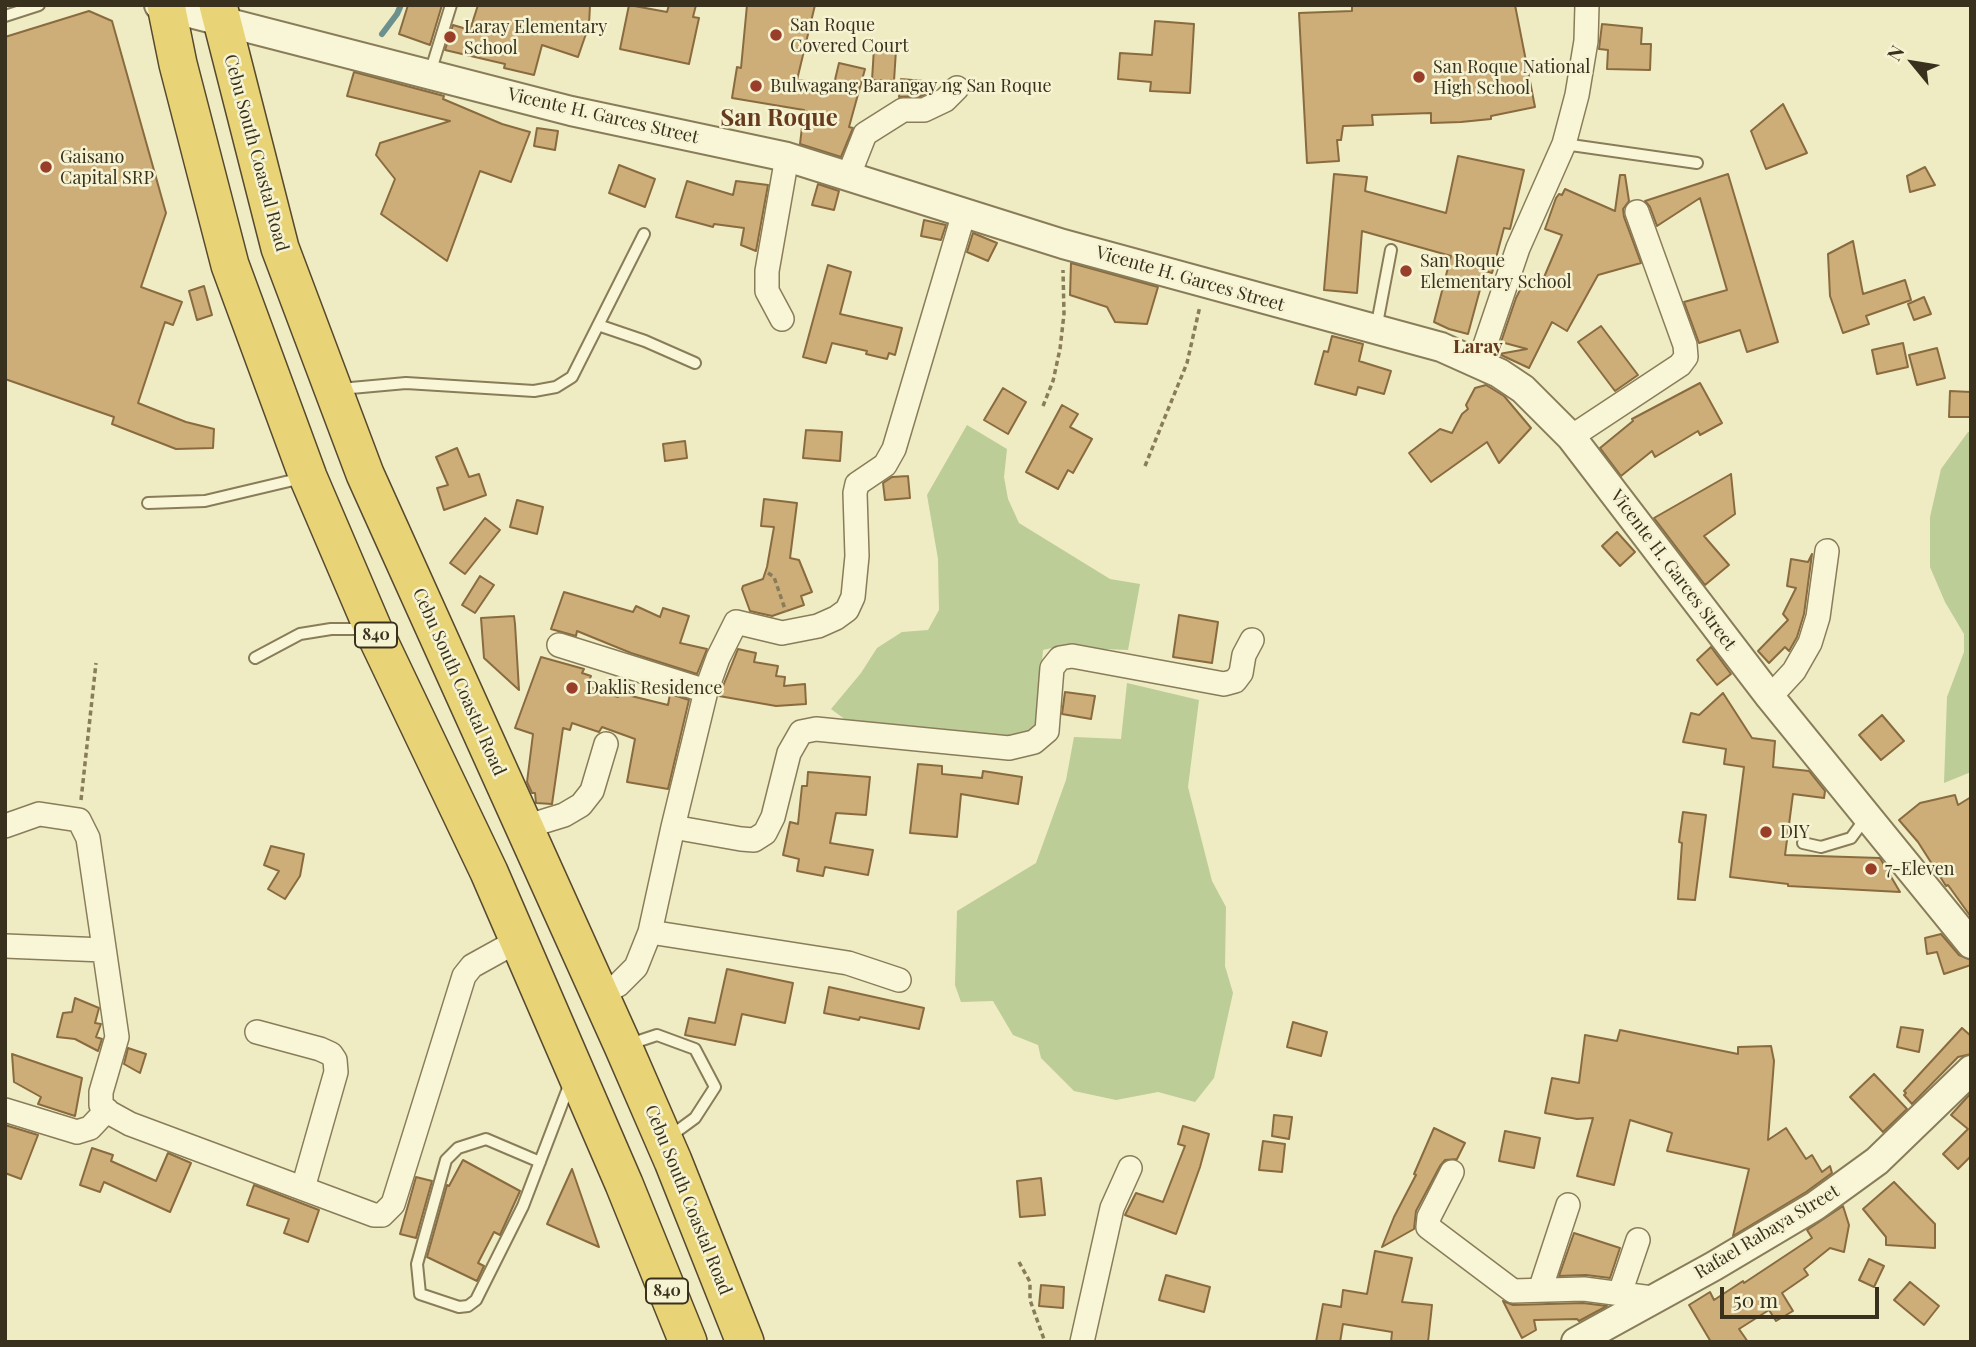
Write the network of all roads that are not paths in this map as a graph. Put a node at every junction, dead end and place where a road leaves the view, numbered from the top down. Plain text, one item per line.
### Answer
1 (38, 5) edge
2 (451, 5) edge
3 (1587, 5) edge
4 (164, 6) edge
5 (220, 13) edge
6 (5, 16) edge
7 (429, 74) junction
8 (957, 88) dead end
9 (1564, 144) junction
10 (787, 157) junction
11 (1697, 163) dead end
12 (848, 177) junction
13 (1637, 212) dead end
14 (964, 213) junction
15 (645, 234) dead end
16 (1391, 250) dead end
17 (782, 319) dead end
18 (598, 325) junction
19 (1376, 330) junction
20 (695, 363) dead end
21 (1479, 363) junction
22 (333, 390) junction
23 (1571, 437) junction
24 (308, 477) junction
25 (148, 503) dead end
26 (1827, 551) dead end
27 (373, 629) junction
28 (1252, 640) dead end
29 (559, 645) dead end
30 (255, 658) dead end
31 (706, 691) junction
32 (1770, 697) junction
33 (606, 744) dead end
34 (1867, 817) junction
35 (5, 826) edge
36 (525, 827) junction
37 (673, 827) junction
38 (1803, 843) dead end
39 (650, 932) junction
40 (519, 940) junction
41 (1971, 944) edge
42 (5, 946) edge
43 (104, 950) junction
44 (899, 980) dead end
45 (600, 995) junction
46 (257, 1032) dead end
47 (624, 1046) junction
48 (1971, 1070) edge
49 (575, 1071) junction
50 (5, 1110) edge
51 (107, 1110) junction
52 (664, 1140) junction
53 (540, 1162) junction
54 (1130, 1168) dead end
55 (1452, 1172) dead end
56 (303, 1188) junction
57 (1568, 1205) dead end
58 (1638, 1240) dead end
59 (1540, 1290) junction
60 (1620, 1293) junction
61 (1652, 1298) junction
62 (1577, 1341) edge
63 (688, 1342) edge
64 (745, 1342) edge
65 (1082, 1342) edge

1 - 6 lane
2 - 7 lane
3 - 9 street
4 - 5 street, Vicente H. Garces Street
4 - 24 highway, 840
5 - 7 street, Vicente H. Garces Street
5 - 22 highway, Cebu South Coastal Road
7 - 10 street, Vicente H. Garces Street
8 - 12 street
9 - 11 lane
9 - 21 street
10 - 12 street, Vicente H. Garces Street
10 - 17 street
12 - 14 street, Vicente H. Garces Street
13 - 23 street
14 - 19 street, Vicente H. Garces Street
14 - 31 street
15 - 18 lane
16 - 19 lane
18 - 20 lane
18 - 22 lane
19 - 21 street, Vicente H. Garces Street
21 - 23 street, Vicente H. Garces Street
22 - 36 highway, Cebu South Coastal Road
23 - 32 street, Vicente H. Garces Street
24 - 25 lane
24 - 27 highway, 840
26 - 32 street
27 - 30 lane
27 - 40 highway, 840
28 - 37 street
29 - 31 street
31 - 37 street
32 - 34 street, Vicente H. Garces Street
33 - 36 street
34 - 38 lane
34 - 41 street, Vicente H. Garces Street
35 - 43 street
36 - 45 highway, Cebu South Coastal Road
37 - 39 street
39 - 44 street
39 - 45 street
40 - 49 highway, 840
40 - 56 street
42 - 43 street
43 - 51 street
45 - 47 highway, Cebu South Coastal Road
46 - 56 street
47 - 52 highway, Cebu South Coastal Road
47 - 52 lane
48 - 61 street, Rafael Rabaya Street
49 - 53 lane
49 - 63 highway, 840
50 - 51 street
51 - 56 street
52 - 64 highway, Cebu South Coastal Road
53 - 53 lane
54 - 65 street
55 - 59 street
57 - 59 street
58 - 60 street
59 - 60 street
60 - 61 street
61 - 62 street, Rafael Rabaya Street

